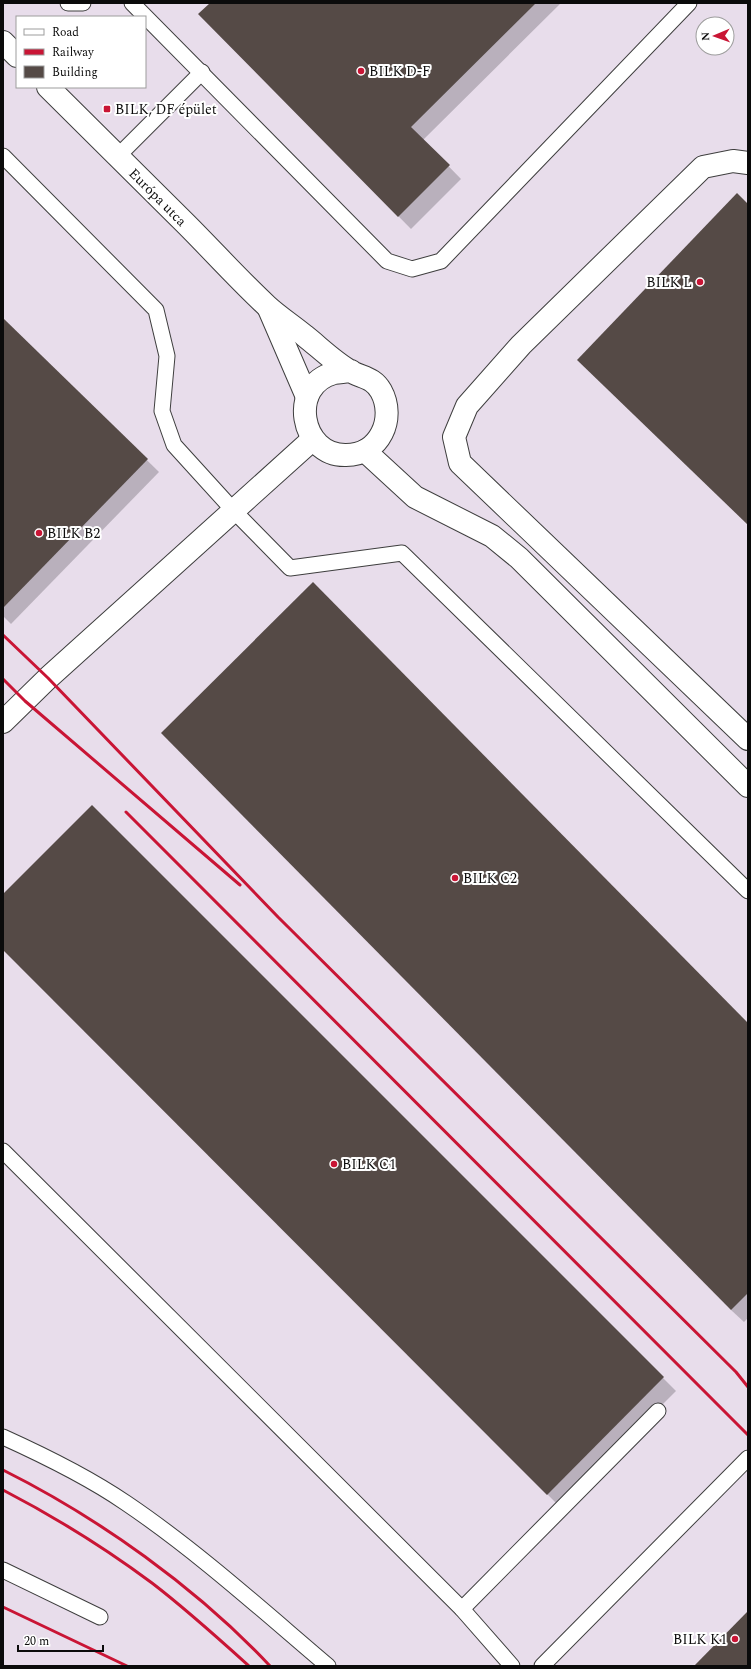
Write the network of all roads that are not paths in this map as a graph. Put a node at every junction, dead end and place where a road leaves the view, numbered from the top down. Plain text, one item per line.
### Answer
1 (68, 3) edge
2 (83, 3) edge
3 (132, 3) edge
4 (689, 3) edge
5 (145, 16) edge
6 (146, 17) edge
7 (3, 42) edge
8 (16, 55) edge
9 (202, 72) junction
10 (49, 88) edge
11 (3, 156) edge
12 (118, 156) junction
13 (748, 163) edge
14 (268, 307) junction
15 (350, 371) junction
16 (307, 397) junction
17 (313, 439) junction
18 (365, 451) junction
19 (234, 511) junction
20 (3, 722) edge
21 (748, 739) edge
22 (748, 786) edge
23 (748, 891) edge
24 (3, 1151) edge
25 (658, 1411) dead end
26 (3, 1437) edge
27 (748, 1458) edge
28 (3, 1570) edge
29 (462, 1610) junction
30 (100, 1617) dead end
31 (328, 1666) edge
32 (512, 1666) edge
33 (542, 1666) edge

1 - 2 lane
3 - 5 lane
4 - 9 lane
6 - 9 lane
7 - 8 street
9 - 12 lane
10 - 12 street, Európa utca
11 - 19 lane
12 - 14 street, Európa utca
13 - 21 street
14 - 15 street, Európa utca
14 - 16 street, Európa utca
15 - 16 street, Európa utca
15 - 18 street, Európa utca
16 - 17 street, Európa utca
17 - 18 street, Európa utca
17 - 19 street
18 - 22 street
19 - 20 street
19 - 23 lane
24 - 29 lane
25 - 29 lane
26 - 31 lane
27 - 33 lane
28 - 30 lane
29 - 32 lane

